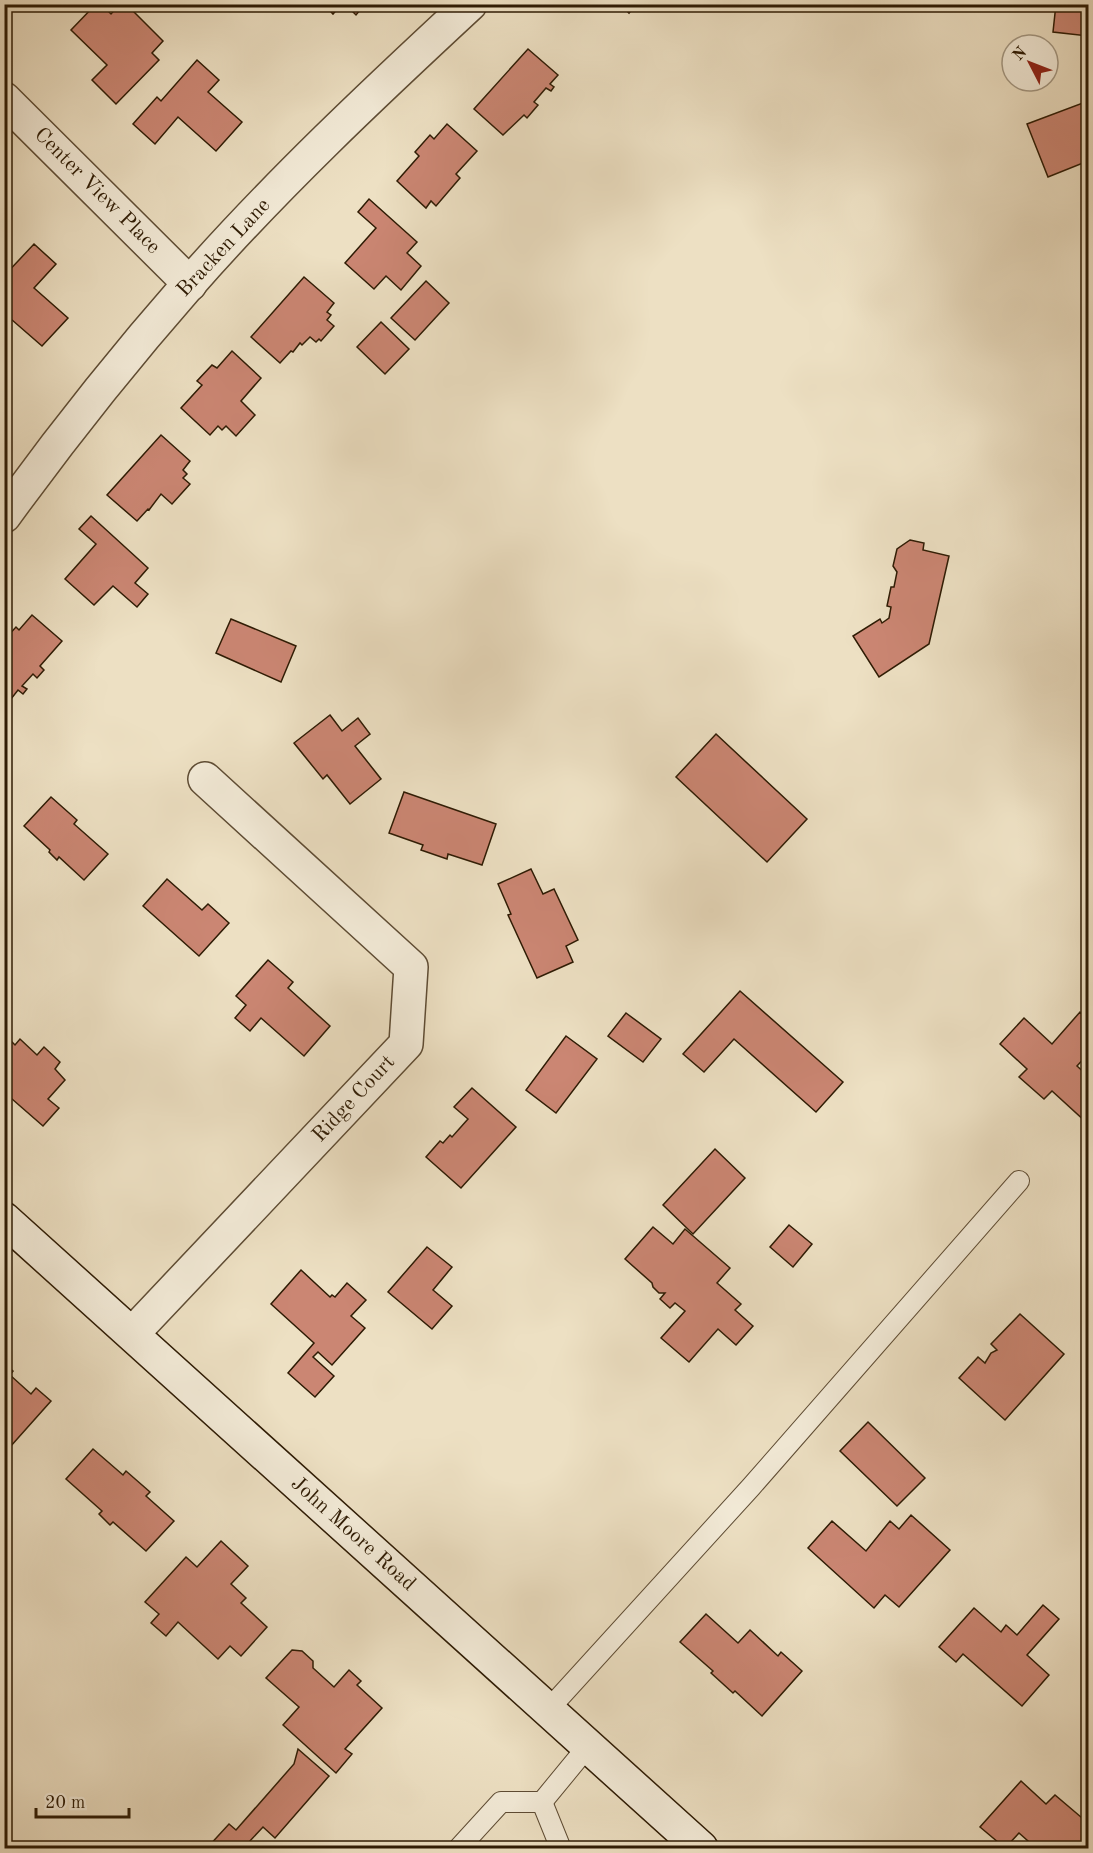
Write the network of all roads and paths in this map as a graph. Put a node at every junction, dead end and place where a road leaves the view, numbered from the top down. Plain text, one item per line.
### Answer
1 (470, 4) edge
2 (4, 99) edge
3 (190, 284) junction
4 (4, 516) edge
5 (205, 778) dead end
6 (1019, 1181) dead end
7 (4, 1219) edge
8 (132, 1334) junction
9 (548, 1710) junction
10 (588, 1746) junction
11 (543, 1802) junction
12 (459, 1848) edge
13 (555, 1848) edge
14 (701, 1848) edge

1 - 3 street, Bracken Lane
2 - 3 street, Center View Place
3 - 4 street, Bracken Lane
5 - 8 street, Ridge Court
6 - 9 lane
7 - 8 street, John Moore Road
8 - 9 street, John Moore Road
9 - 10 street, John Moore Road
10 - 11 lane
10 - 14 street, John Moore Road
11 - 12 lane
11 - 13 lane

